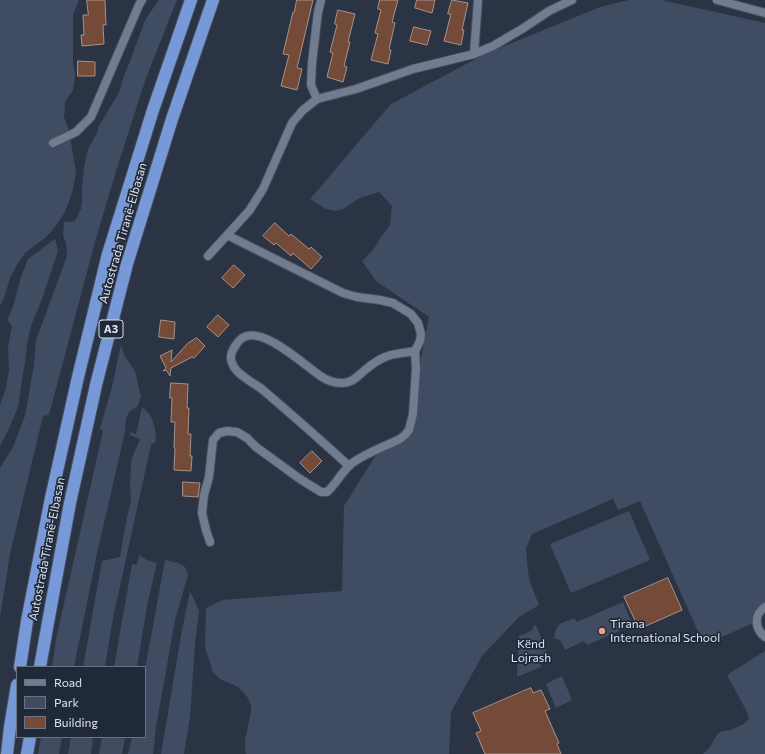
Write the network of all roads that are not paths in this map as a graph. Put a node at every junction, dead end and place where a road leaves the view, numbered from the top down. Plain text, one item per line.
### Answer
1 (142, 0) edge
2 (191, 0) edge
3 (213, 0) edge
4 (321, 0) edge
5 (478, 0) edge
6 (571, 0) edge
7 (576, 0) edge
8 (717, 0) edge
9 (765, 13) edge
10 (474, 54) junction
11 (317, 99) junction
12 (53, 143) dead end
13 (227, 235) junction
14 (208, 256) dead end
15 (415, 350) junction
16 (349, 466) junction
17 (210, 542) dead end
18 (765, 607) edge
19 (765, 637) edge
20 (20, 666) edge
21 (40, 666) edge
22 (16, 692) edge
23 (30, 738) edge
24 (7, 754) edge
25 (28, 754) edge

1 - 12 street
2 - 20 highway, Autostrada Tiranë-Elbasan / A3
3 - 21 highway, Autostrada Tiranë-Elbasan / A3
4 - 11 street
5 - 10 street
6 - 7 street
6 - 10 street
8 - 9 street
10 - 11 street
11 - 13 street
13 - 14 street
13 - 15 street
15 - 16 street
15 - 16 street
16 - 17 street
18 - 19 street
22 - 24 highway
23 - 25 highway

